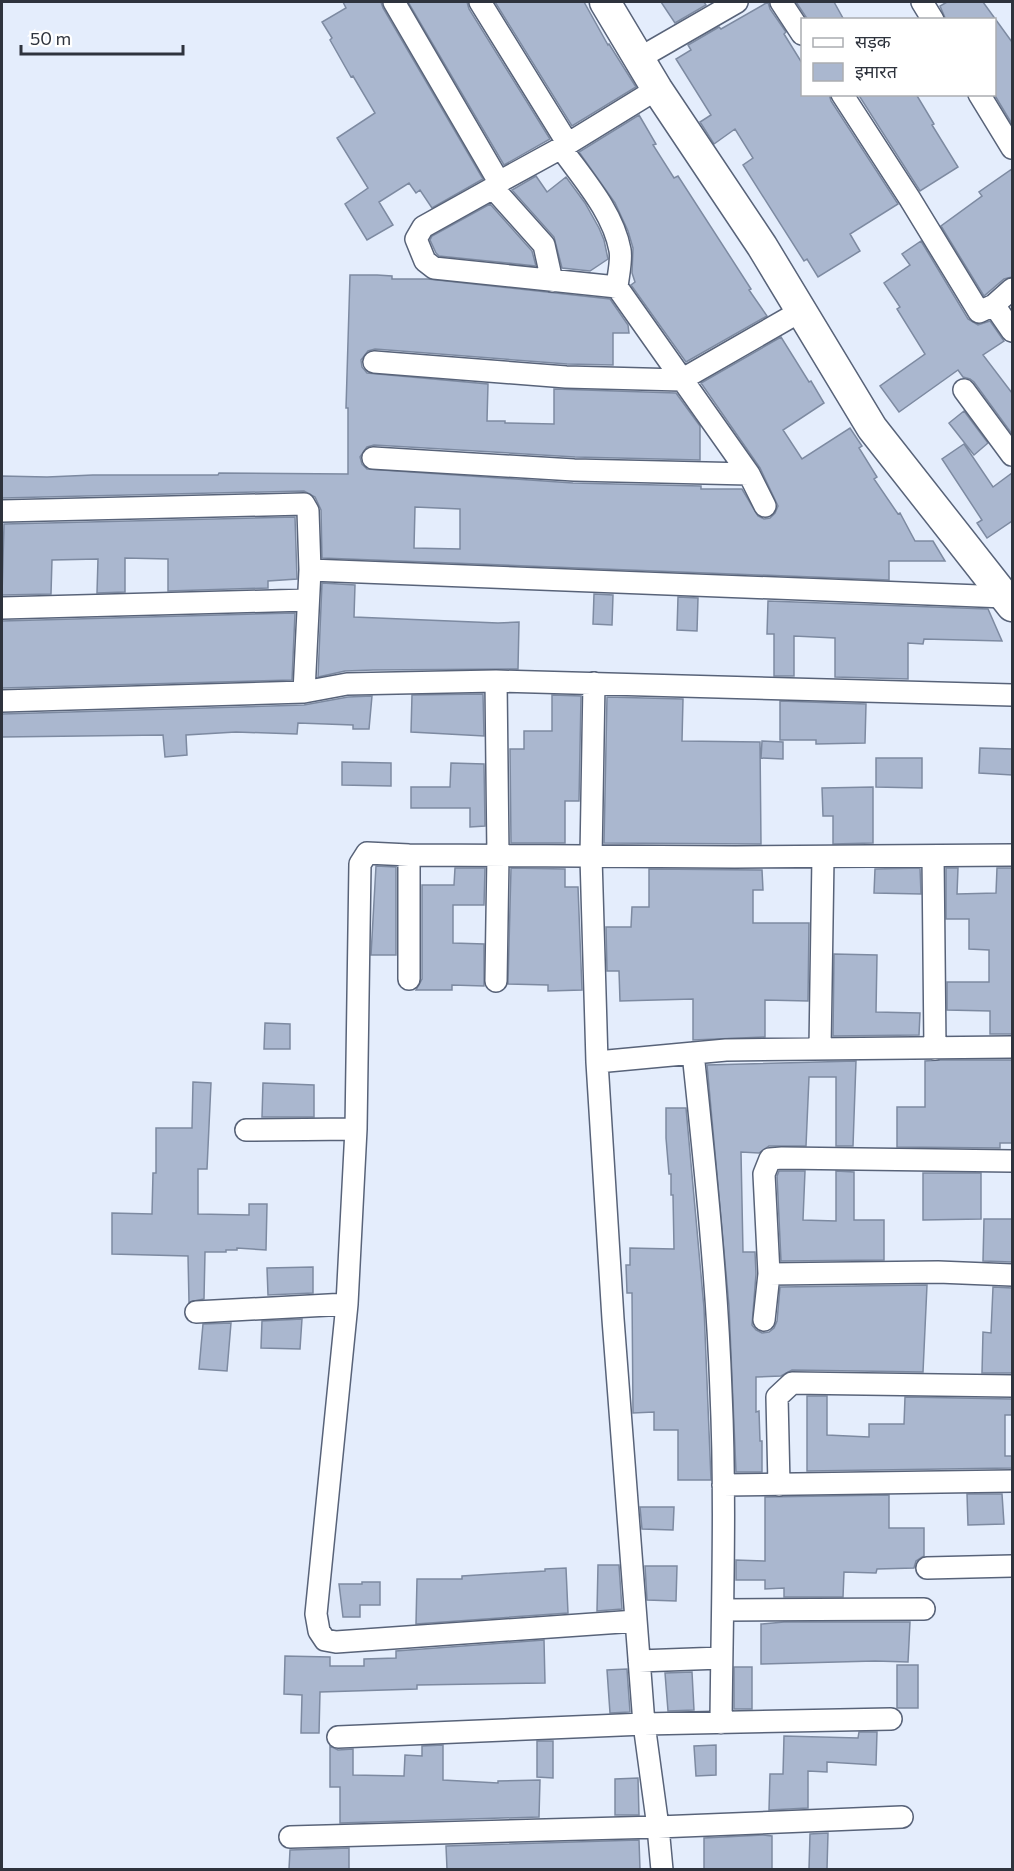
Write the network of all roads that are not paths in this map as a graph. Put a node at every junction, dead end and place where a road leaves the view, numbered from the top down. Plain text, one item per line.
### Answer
1 (394, 2) edge
2 (480, 2) edge
3 (605, 2) edge
4 (738, 2) edge
5 (781, 2) edge
6 (922, 2) edge
7 (932, 18) edge
8 (801, 32) edge
9 (638, 59) junction
10 (657, 89) junction
11 (843, 96) edge
12 (980, 96) edge
13 (564, 146) junction
14 (1012, 148) edge
15 (496, 185) junction
16 (552, 281) junction
17 (617, 287) junction
18 (1012, 289) edge
19 (994, 306) junction
20 (801, 311) junction
21 (1012, 331) edge
22 (374, 362) dead end
23 (681, 380) junction
24 (964, 390) dead end
25 (1012, 455) edge
26 (373, 458) dead end
27 (749, 474) junction
28 (765, 506) dead end
29 (2, 511) edge
30 (310, 570) junction
31 (307, 600) junction
32 (1009, 601) edge
33 (2, 608) edge
34 (496, 681) junction
35 (594, 683) junction
36 (304, 692) junction
37 (1012, 694) edge
38 (2, 700) edge
39 (410, 855) junction
40 (1012, 855) edge
41 (498, 856) junction
42 (933, 856) junction
43 (591, 857) junction
44 (823, 857) junction
45 (410, 979) dead end
46 (495, 981) dead end
47 (1012, 1047) edge
48 (820, 1049) junction
49 (935, 1049) junction
50 (693, 1053) junction
51 (597, 1062) junction
52 (356, 1129) junction
53 (246, 1130) dead end
54 (1012, 1161) edge
55 (769, 1274) junction
56 (1012, 1275) edge
57 (347, 1305) junction
58 (196, 1312) dead end
59 (764, 1320) dead end
60 (1012, 1386) edge
61 (1012, 1481) edge
62 (723, 1485) junction
63 (779, 1485) junction
64 (1012, 1566) edge
65 (927, 1568) dead end
66 (924, 1609) dead end
67 (724, 1610) junction
68 (636, 1622) junction
69 (721, 1658) junction
70 (639, 1661) junction
71 (891, 1719) dead end
72 (721, 1723) junction
73 (644, 1724) junction
74 (338, 1737) dead end
75 (902, 1817) dead end
76 (658, 1827) junction
77 (290, 1837) dead end
78 (662, 1869) edge

1 - 15 street
2 - 13 street
3 - 9 street
4 - 9 street
5 - 8 street
6 - 7 street
9 - 10 street
10 - 13 street
10 - 20 street
11 - 19 street
12 - 14 street
13 - 15 street
13 - 17 street
15 - 16 street
15 - 16 street
16 - 17 street
17 - 23 street
18 - 19 street
19 - 21 street
20 - 23 street
20 - 32 street
22 - 23 street
23 - 27 street
24 - 25 street
26 - 27 street
27 - 28 street
29 - 30 street
30 - 31 street
30 - 32 street
31 - 33 street
31 - 36 street
34 - 35 street
34 - 36 street
34 - 41 street
35 - 37 street
35 - 43 street
36 - 38 street
39 - 41 street
39 - 45 street
39 - 52 street
40 - 42 street
41 - 43 street
41 - 46 street
42 - 44 street
42 - 49 street
43 - 44 street
43 - 51 street
44 - 48 street
47 - 49 street
48 - 49 street
48 - 50 street
50 - 51 street
50 - 62 street
51 - 68 street
52 - 53 street
52 - 57 street
54 - 55 street
55 - 56 street
55 - 59 street
57 - 58 street
57 - 68 street
60 - 63 street
61 - 63 street
62 - 63 street
62 - 67 street
64 - 65 street
66 - 67 street
67 - 69 street
68 - 70 street
69 - 70 street
69 - 72 street
70 - 73 street
71 - 72 street
72 - 73 street
73 - 74 street
73 - 76 street
75 - 76 street
76 - 77 street
76 - 78 street

